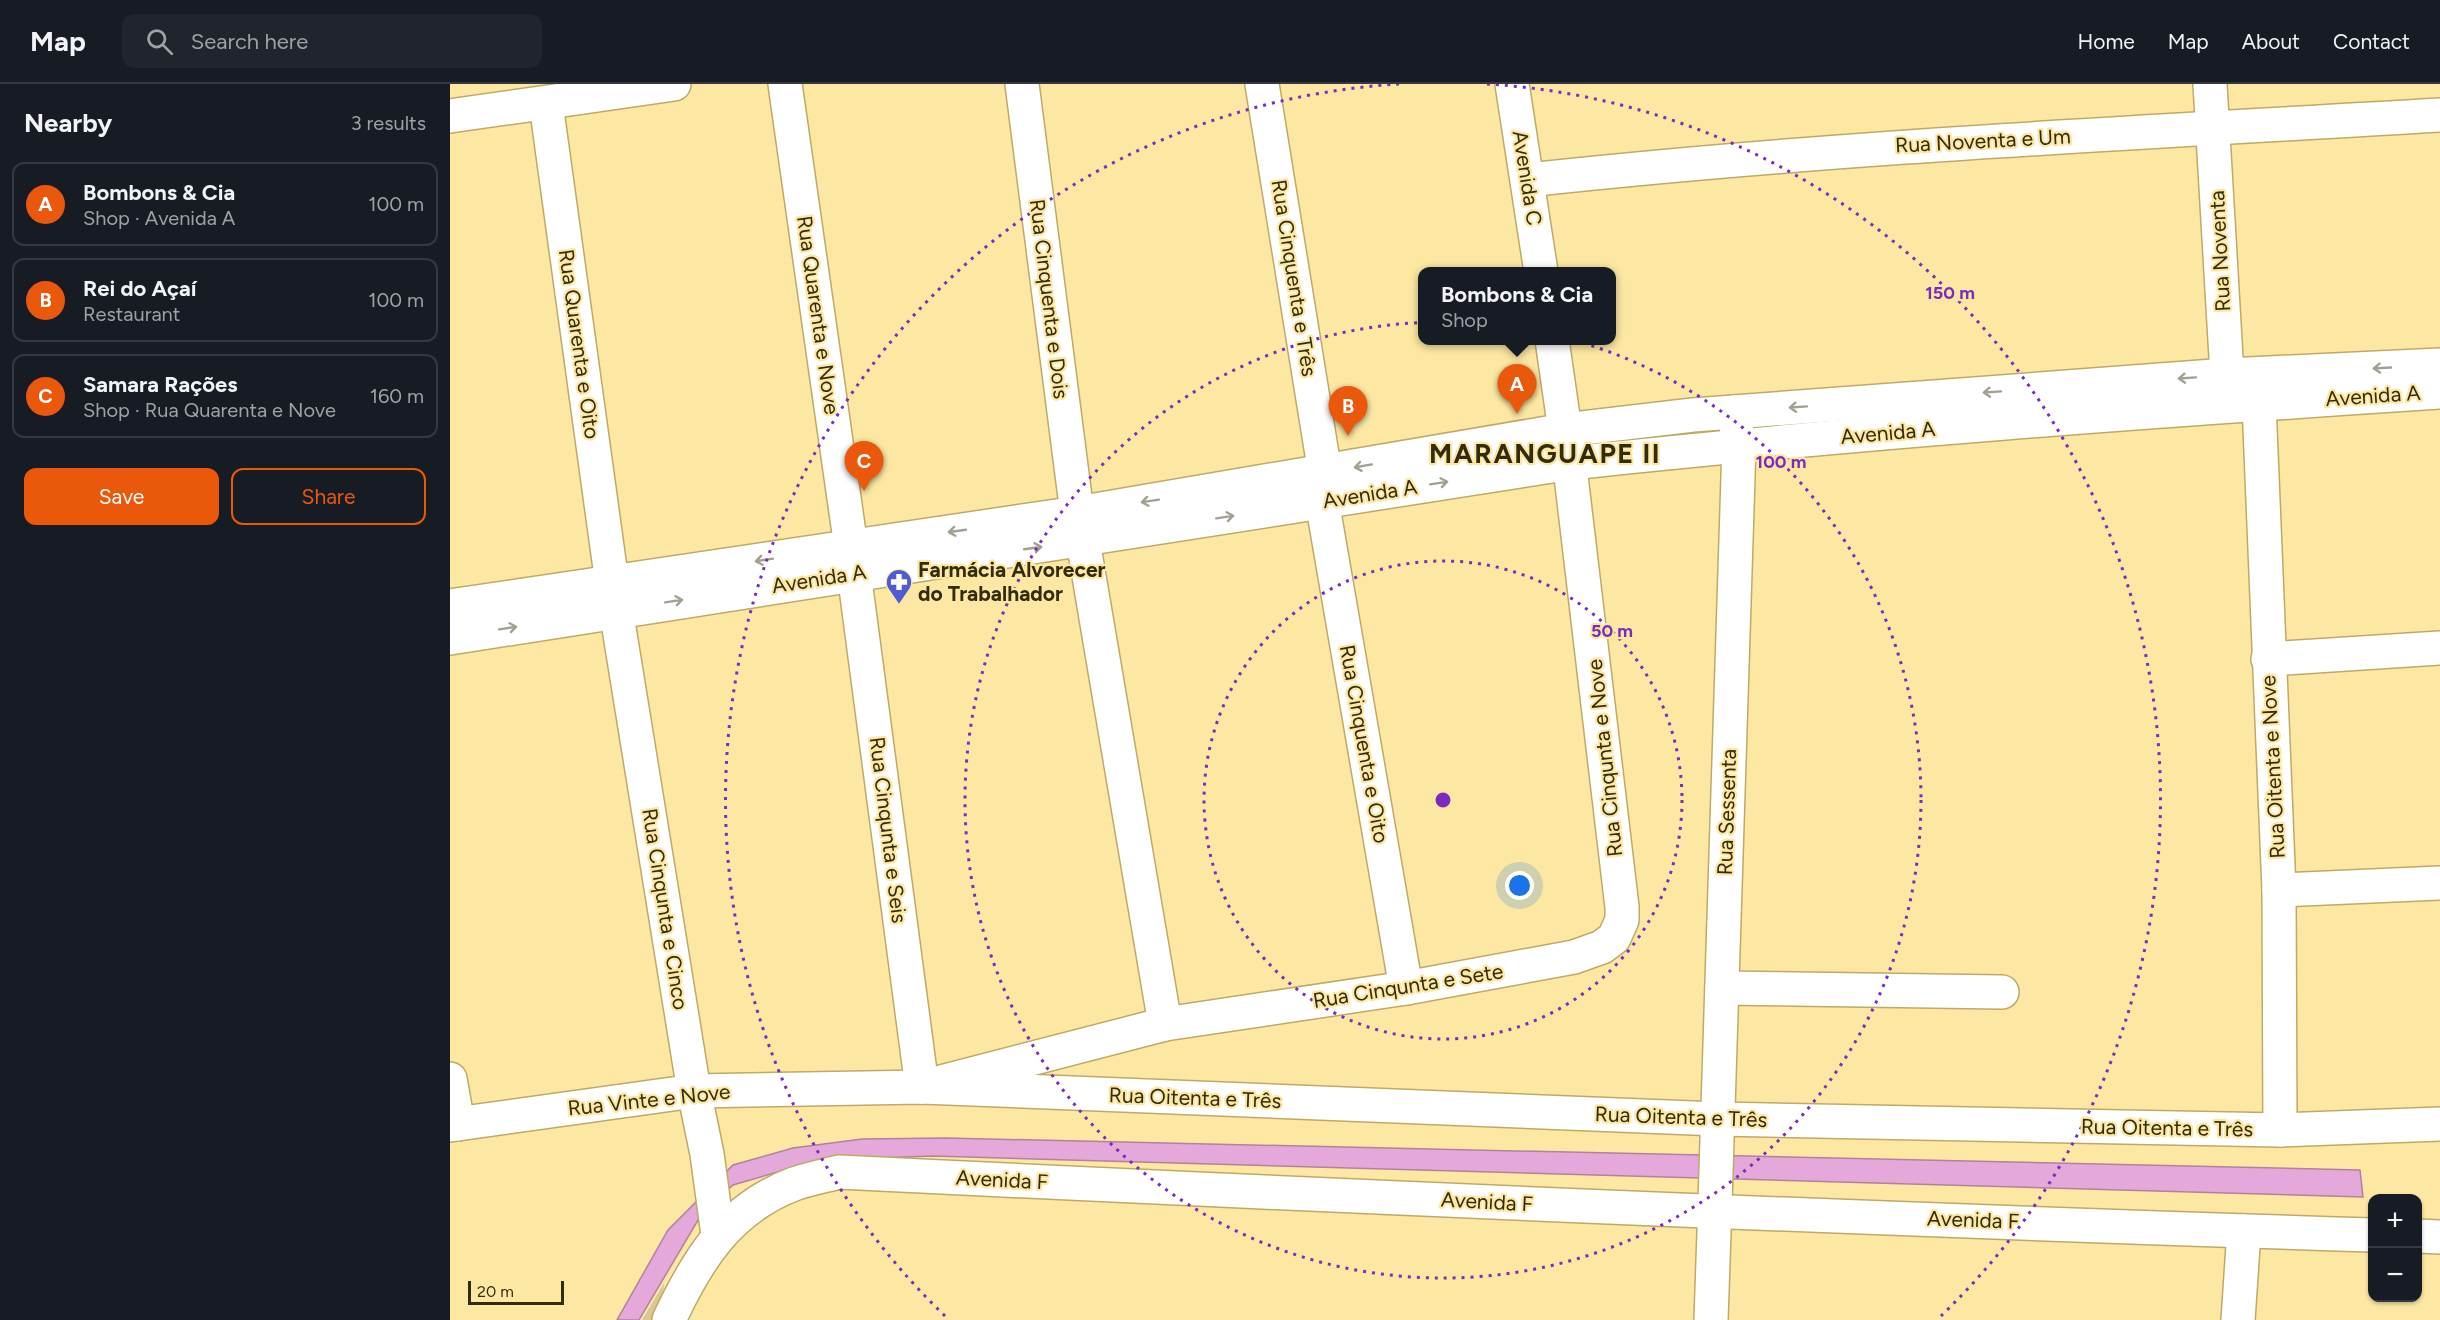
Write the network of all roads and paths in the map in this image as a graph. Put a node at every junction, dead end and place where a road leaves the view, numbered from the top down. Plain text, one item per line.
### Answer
1 (674, 84) edge
2 (784, 84) edge
3 (1022, 84) edge
4 (1262, 84) edge
5 (1512, 84) edge
6 (2210, 84) edge
7 (546, 104) junction
8 (2440, 115) edge
9 (450, 116) edge
10 (2212, 128) junction
11 (1528, 180) junction
12 (1540, 267) edge
13 (1553, 345) edge
14 (2440, 365) edge
15 (2227, 375) junction
16 (2440, 392) edge
17 (2259, 403) junction
18 (1734, 412) junction
19 (1565, 430) junction
20 (1739, 445) junction
21 (1571, 463) junction
22 (1324, 487) junction
23 (1080, 527) junction
24 (852, 560) junction
25 (614, 597) junction
26 (450, 606) edge
27 (450, 638) edge
28 (2440, 648) edge
29 (2268, 659) junction
30 (2440, 883) edge
31 (2280, 890) junction
32 (1622, 907) joint
33 (1406, 988) junction
34 (1722, 988) junction
35 (2002, 992) dead end
36 (1165, 1024) junction
37 (450, 1079) edge
38 (922, 1087) junction
39 (694, 1091) junction
40 (454, 1124) edge
41 (2440, 1124) edge
42 (1718, 1128) junction
43 (2280, 1130) junction
44 (1715, 1208) junction
45 (717, 1225) junction
46 (2244, 1231) junction
47 (2368, 1235) edge
48 (2422, 1236) edge
49 (2440, 1237) edge
50 (669, 1320) edge
51 (1712, 1320) edge
52 (2238, 1320) edge

1 - 7 street
2 - 24 street, Rua Quarenta e Nove
3 - 23 street, Rua Cinquenta e Dois
4 - 22 street, Rua Cinquenta e Três
5 - 11 street, Avenida C
6 - 10 street, Rua Noventa
7 - 9 street
7 - 25 street, Rua Quarenta e Oito
8 - 10 street, Rua Noventa e Um
10 - 11 street, Rua Noventa e Um
10 - 15 street, Rua Noventa
11 - 12 street, Avenida C
13 - 19 street
14 -> 15 street, Avenida A
15 - 17 street
15 -> 18 street, Avenida A
16 - 17 street, Avenida A
17 - 20 street, Avenida A
17 - 29 street, Rua Oitenta e Nove
18 - 19 street, Avenida A
18 - 20 street, Rua Sessenta
19 - 21 street, Rua Cinqunta e Nove
19 -> 22 street, Avenida A
20 - 21 street, Avenida A
20 - 34 street, Rua Sessenta
22 -> 21 street, Avenida A
21 - 32 street, Rua Cinqunta e Nove
22 - 23 street, Avenida A
22 - 33 street, Rua Cinquenta e Oito
23 - 24 street, Avenida A
23 - 36 street
24 - 25 street, Avenida A
24 - 38 street, Rua Cinqunta e Seis
25 - 26 street, Avenida A
27 -> 25 street, Avenida A
25 - 39 street, Rua Cinqunta e Cinco
28 - 29 street
29 - 31 street, Rua Oitenta e Nove
30 - 31 street
31 - 43 street, Rua Oitenta e Nove
32 - 33 street, Rua Cinqunta e Sete
33 - 36 street, Rua Cinqunta e Sete
34 - 35 street
34 - 42 street, Rua Sessenta
36 - 38 street, Rua Cinqunta e Sete
37 - 40 street
38 - 39 street, Rua Vinte e Nove
38 - 42 street, Rua Oitenta e Três
39 - 40 street, Rua Vinte e Nove
39 - 45 street, Rua Cinqunta e Cinco
41 - 43 street, Rua Oitenta e Três
42 - 43 street, Rua Oitenta e Três
42 - 44 street, Rua Sessenta
44 - 45 street, Avenida F
44 - 46 street, Avenida F
44 - 51 street, Rua Sessenta
45 - 50 street, Avenida F
46 - 47 street, Avenida F
46 - 52 street
48 - 49 street

